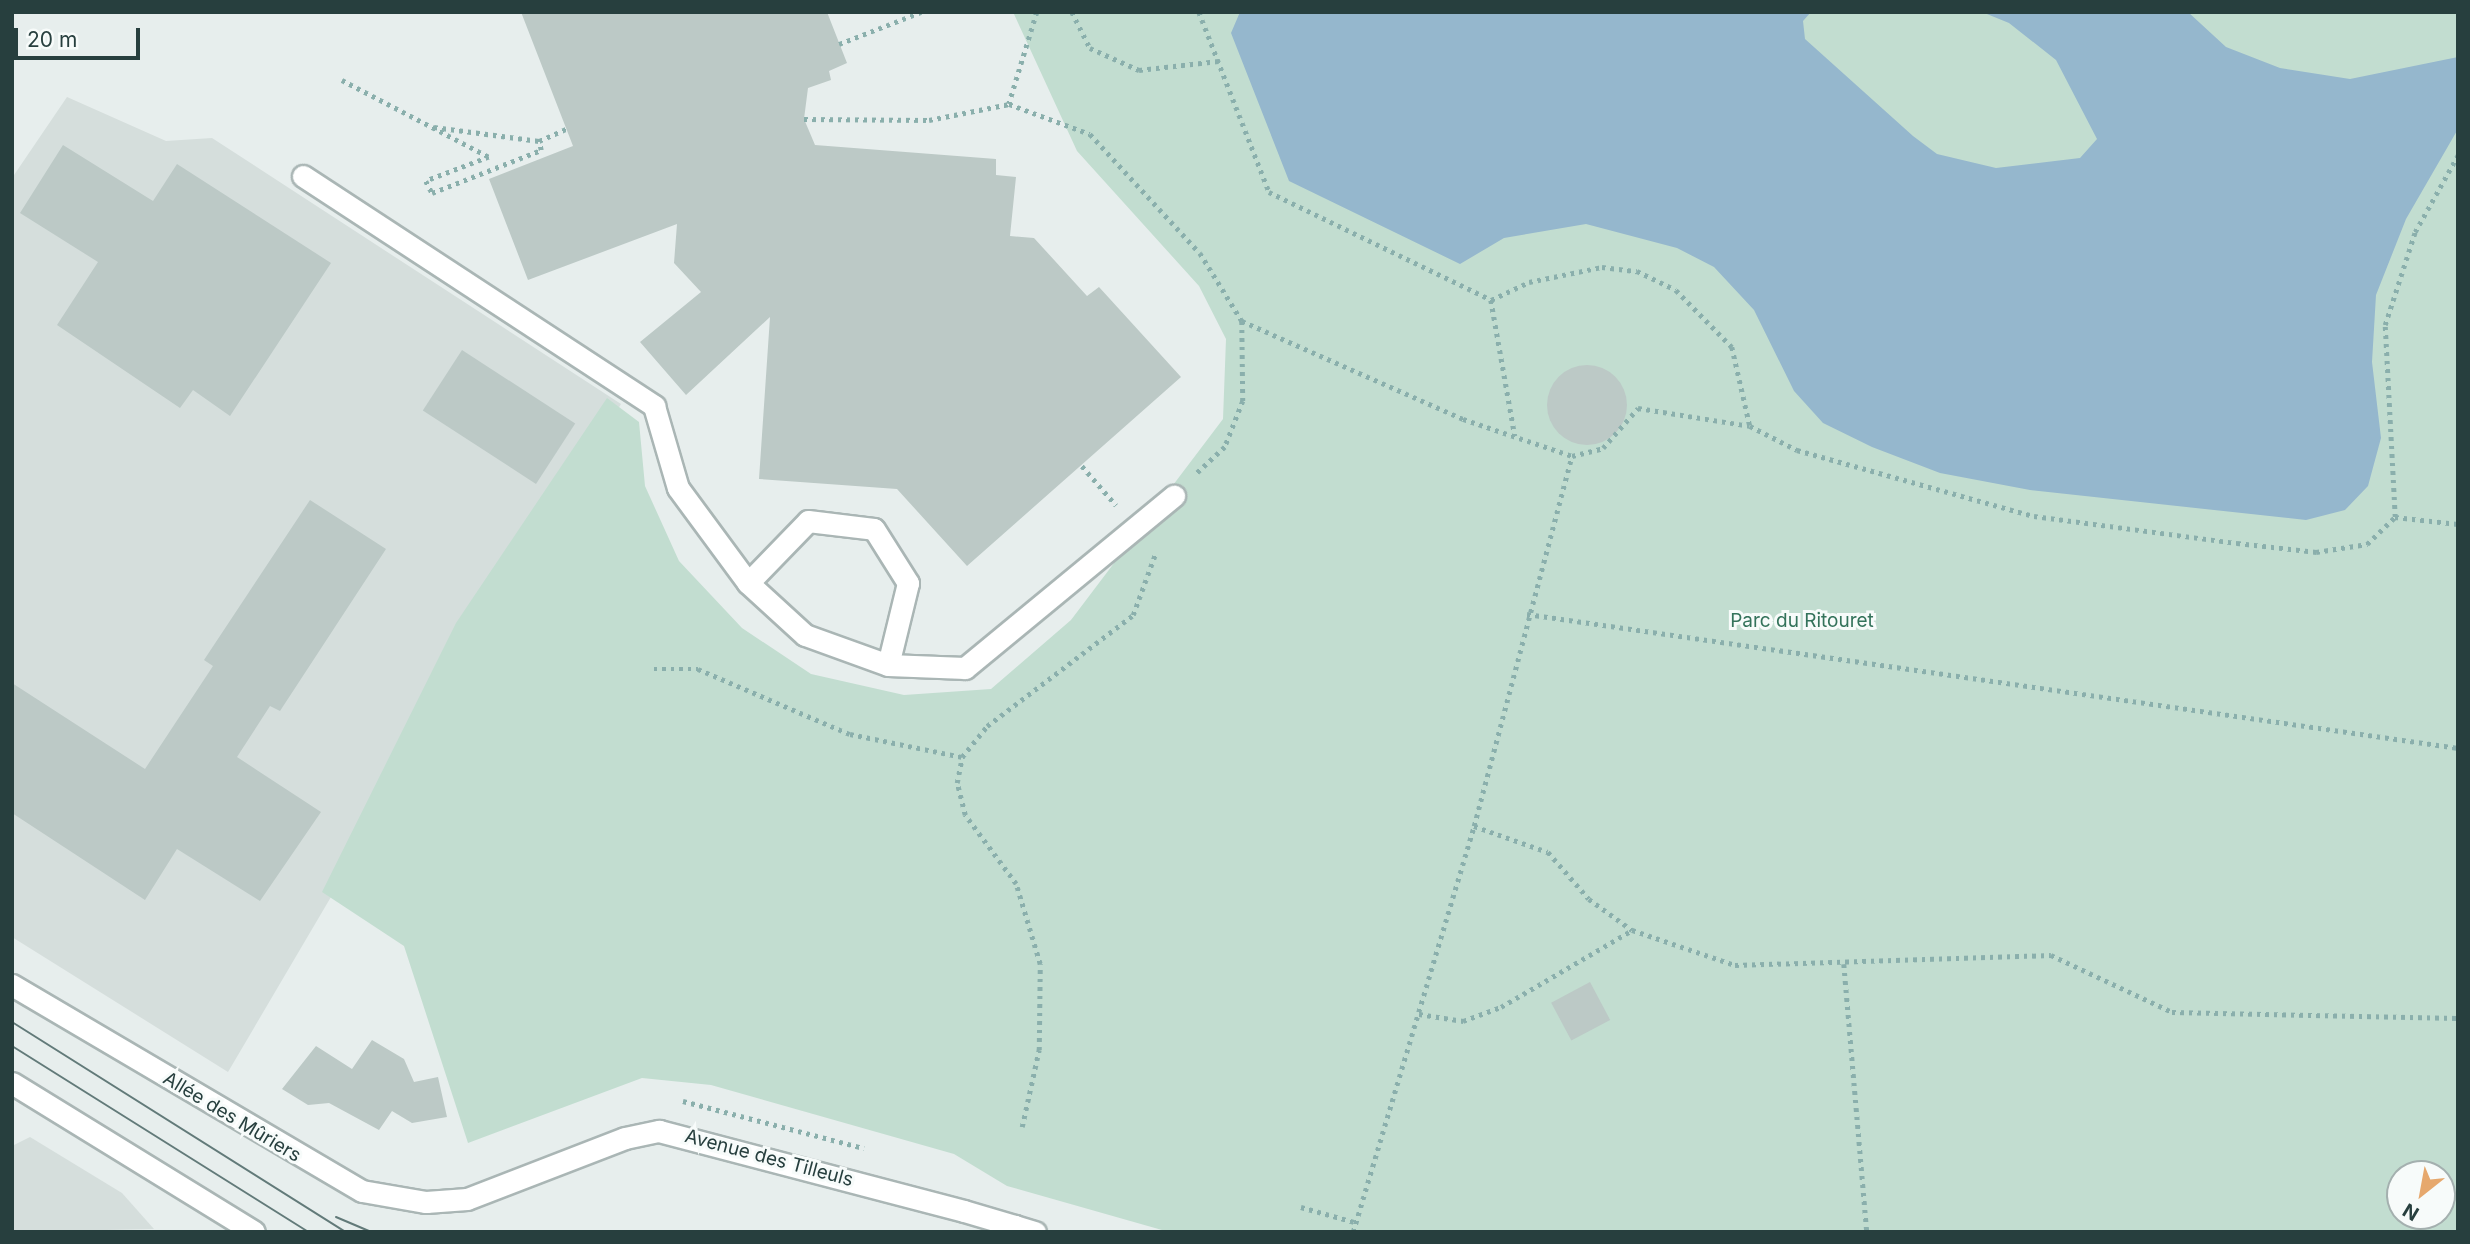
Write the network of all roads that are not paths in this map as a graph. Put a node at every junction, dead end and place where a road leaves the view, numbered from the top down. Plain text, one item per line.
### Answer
1 (303, 176) dead end
2 (1174, 496) road end
3 (748, 583) junction
4 (888, 665) junction
5 (12, 985) edge
6 (13, 1086) edge
7 (467, 1199) joint
8 (1021, 1230) edge
9 (254, 1232) edge

1 - 3 street
2 - 4 street
3 - 4 street
3 - 4 street
5 - 7 street, Allée des Mûriers
6 - 9 street
7 - 8 street, Avenue des Tilleuls

